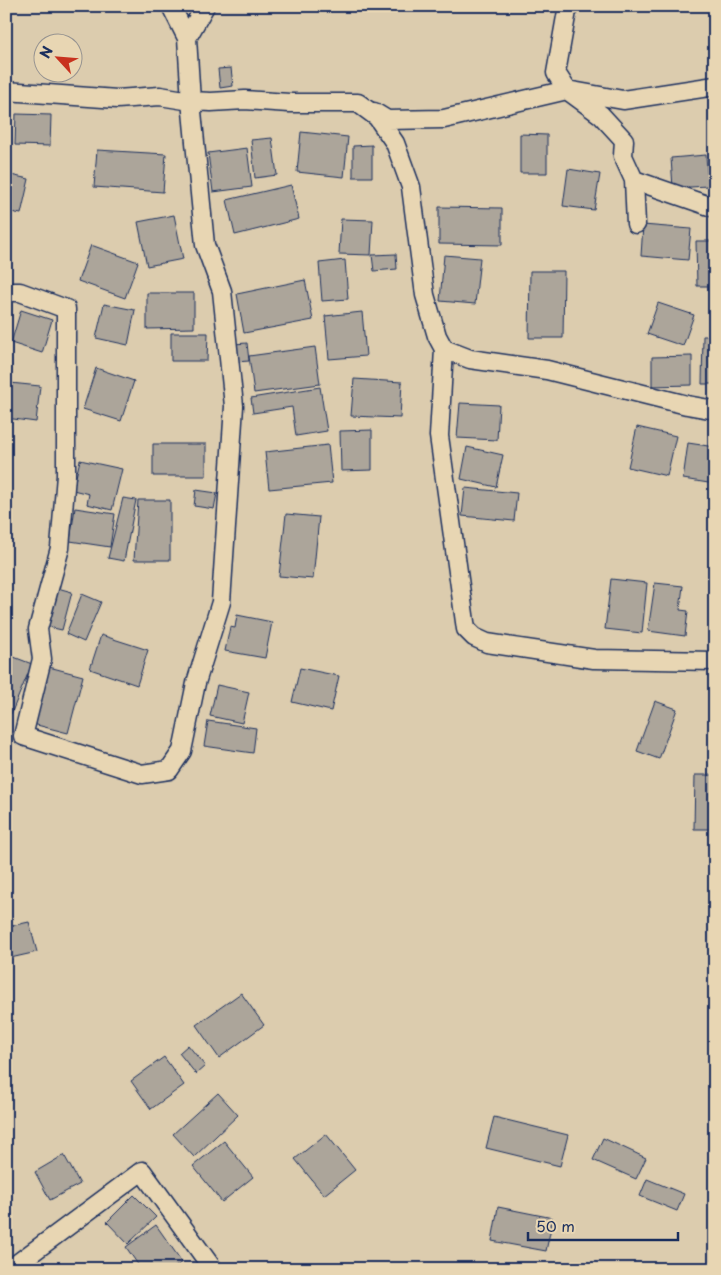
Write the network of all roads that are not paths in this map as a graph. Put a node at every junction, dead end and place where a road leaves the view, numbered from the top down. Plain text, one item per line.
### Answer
1 (171, 6) edge
2 (204, 6) edge
3 (570, 6) edge
4 (187, 38) junction
5 (715, 86) edge
6 (567, 90) junction
7 (6, 91) edge
8 (190, 101) junction
9 (358, 103) junction
10 (634, 180) junction
11 (715, 208) edge
12 (636, 224) dead end
13 (6, 292) edge
14 (444, 349) junction
15 (715, 410) edge
16 (715, 661) edge
17 (10, 1269) edge
18 (214, 1269) edge

1 - 4 street
2 - 4 street
3 - 6 street
4 - 8 street
5 - 6 street
6 - 9 street
6 - 10 street
7 - 8 street
8 - 9 street
8 - 13 street
9 - 14 street
10 - 11 street
10 - 12 street
14 - 15 street
14 - 16 street
17 - 18 street

